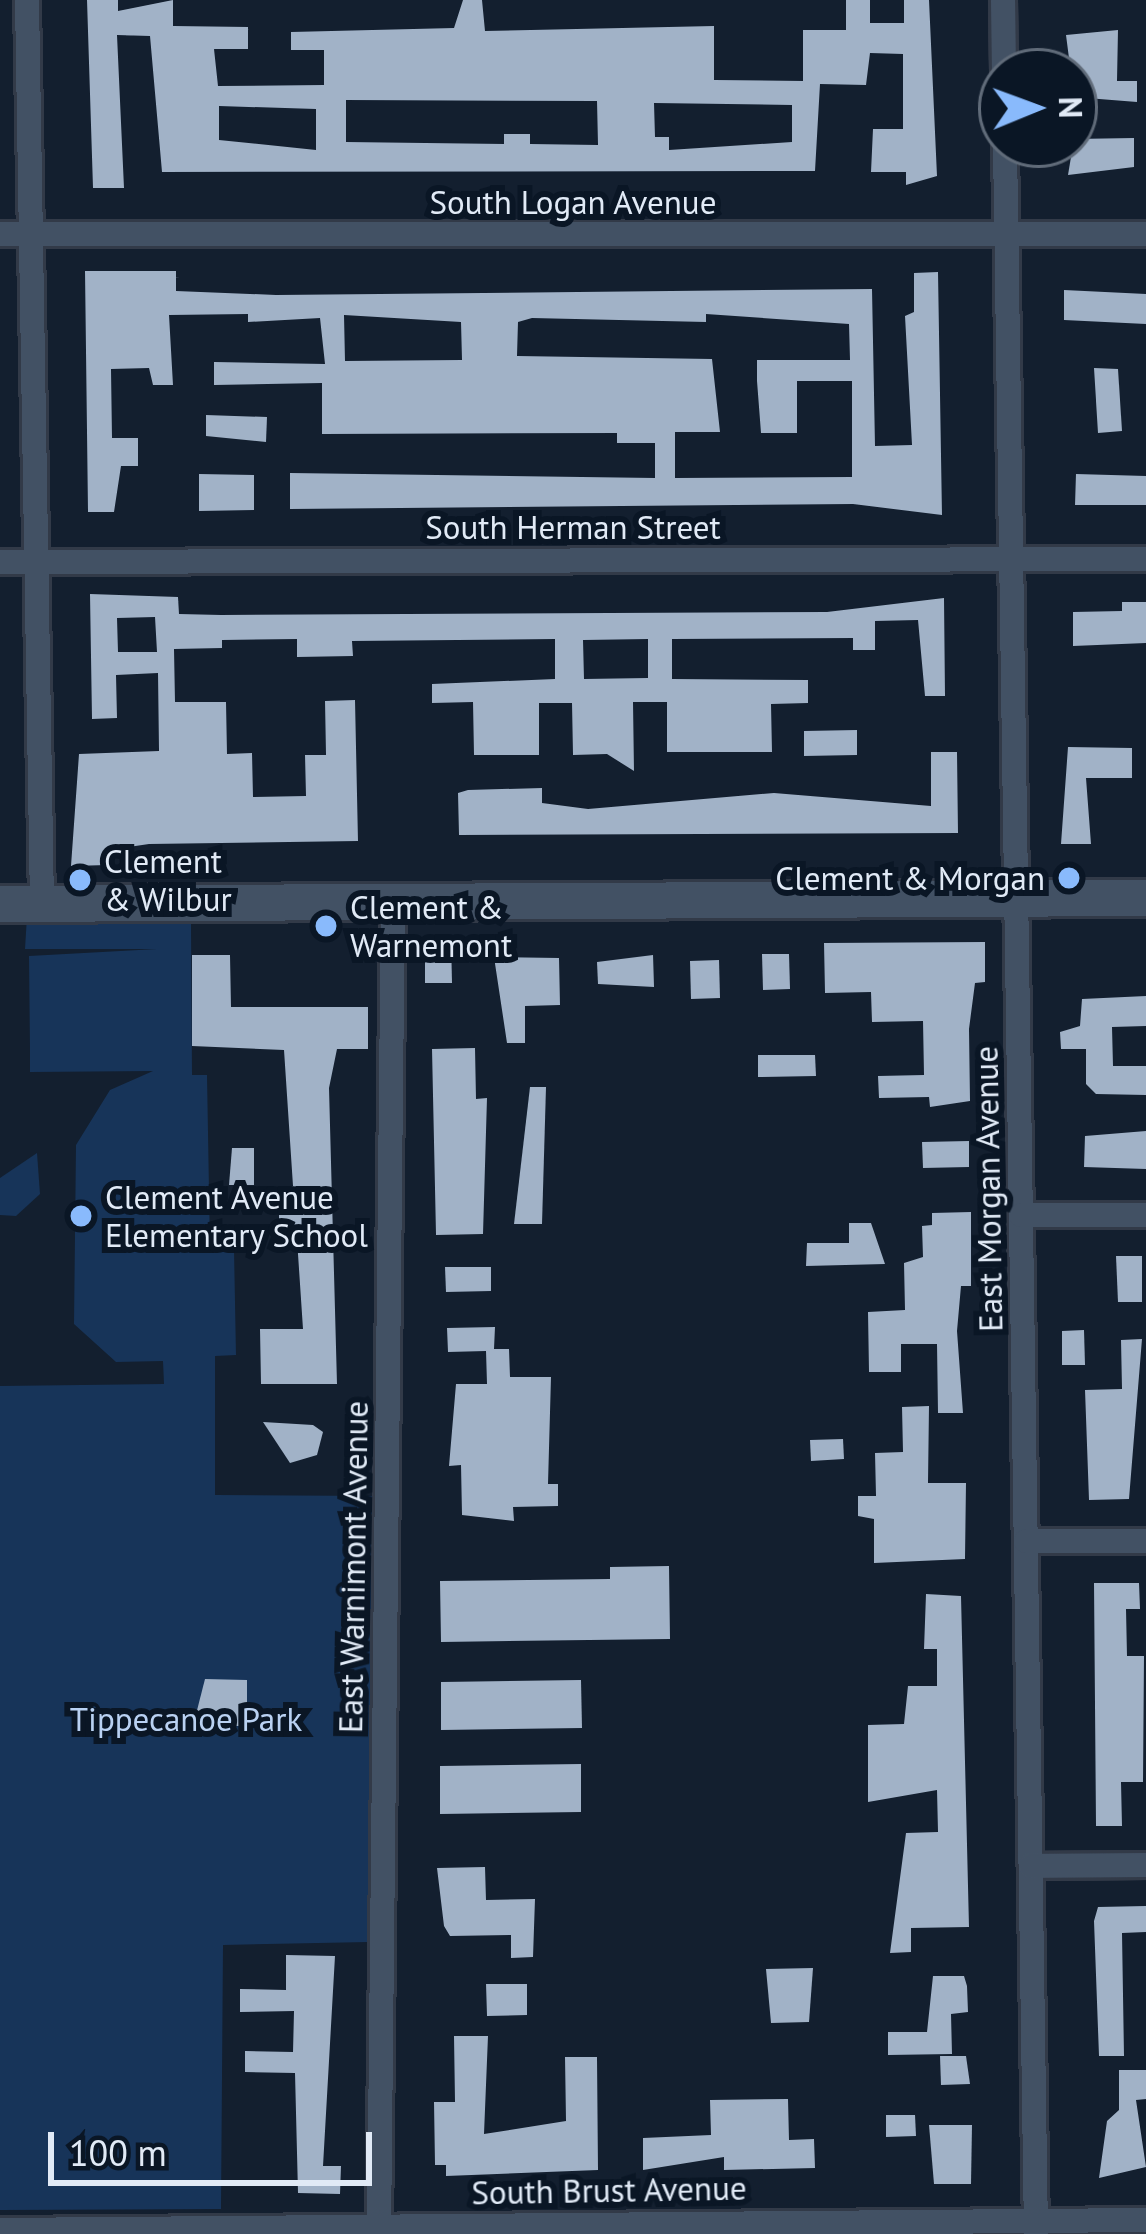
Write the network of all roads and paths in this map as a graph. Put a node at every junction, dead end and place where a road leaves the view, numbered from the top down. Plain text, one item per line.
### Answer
1 (27, 0) edge
2 (1003, 0) edge
3 (1004, 48) edge
4 (1006, 168) edge
5 (0, 234) edge
6 (31, 234) junction
7 (1146, 234) edge
8 (1007, 236) junction
9 (1012, 559) junction
10 (1146, 559) edge
11 (0, 562) edge
12 (36, 562) junction
13 (1017, 898) junction
14 (1146, 898) edge
15 (393, 901) junction
16 (42, 903) junction
17 (0, 904) edge
18 (1022, 1215) junction
19 (1146, 1215) edge
20 (1026, 1541) junction
21 (1146, 1541) edge
22 (1146, 1865) edge
23 (1030, 1866) junction
24 (1146, 2219) edge
25 (1035, 2227) edge
26 (708, 2228) edge
27 (0, 2230) edge
28 (379, 2230) edge
29 (60, 2232) edge

1 - 6 street
2 - 3 street
4 - 8 street, East Morgan Avenue
5 - 6 street, South Logan Avenue
6 - 8 street, South Logan Avenue
6 - 12 street
7 - 8 street, South Logan Avenue
8 - 9 street, East Morgan Avenue
9 - 10 street, South Herman Street
9 - 12 street, South Herman Street
9 - 13 street, East Morgan Avenue
11 - 12 street, South Herman Street
12 - 16 street
13 - 14 street
13 - 15 street
13 - 18 street, East Morgan Avenue
15 - 16 street
15 - 28 street, East Warnimont Avenue
16 - 17 street
18 - 19 street
18 - 20 street, East Morgan Avenue
20 - 21 street
20 - 23 street, East Morgan Avenue
22 - 23 street
23 - 25 street, East Morgan Avenue
24 - 25 street, South Brust Avenue
25 - 26 street, South Brust Avenue
26 - 28 street, South Brust Avenue
27 - 29 street, South Brust Avenue
28 - 29 street, South Brust Avenue

